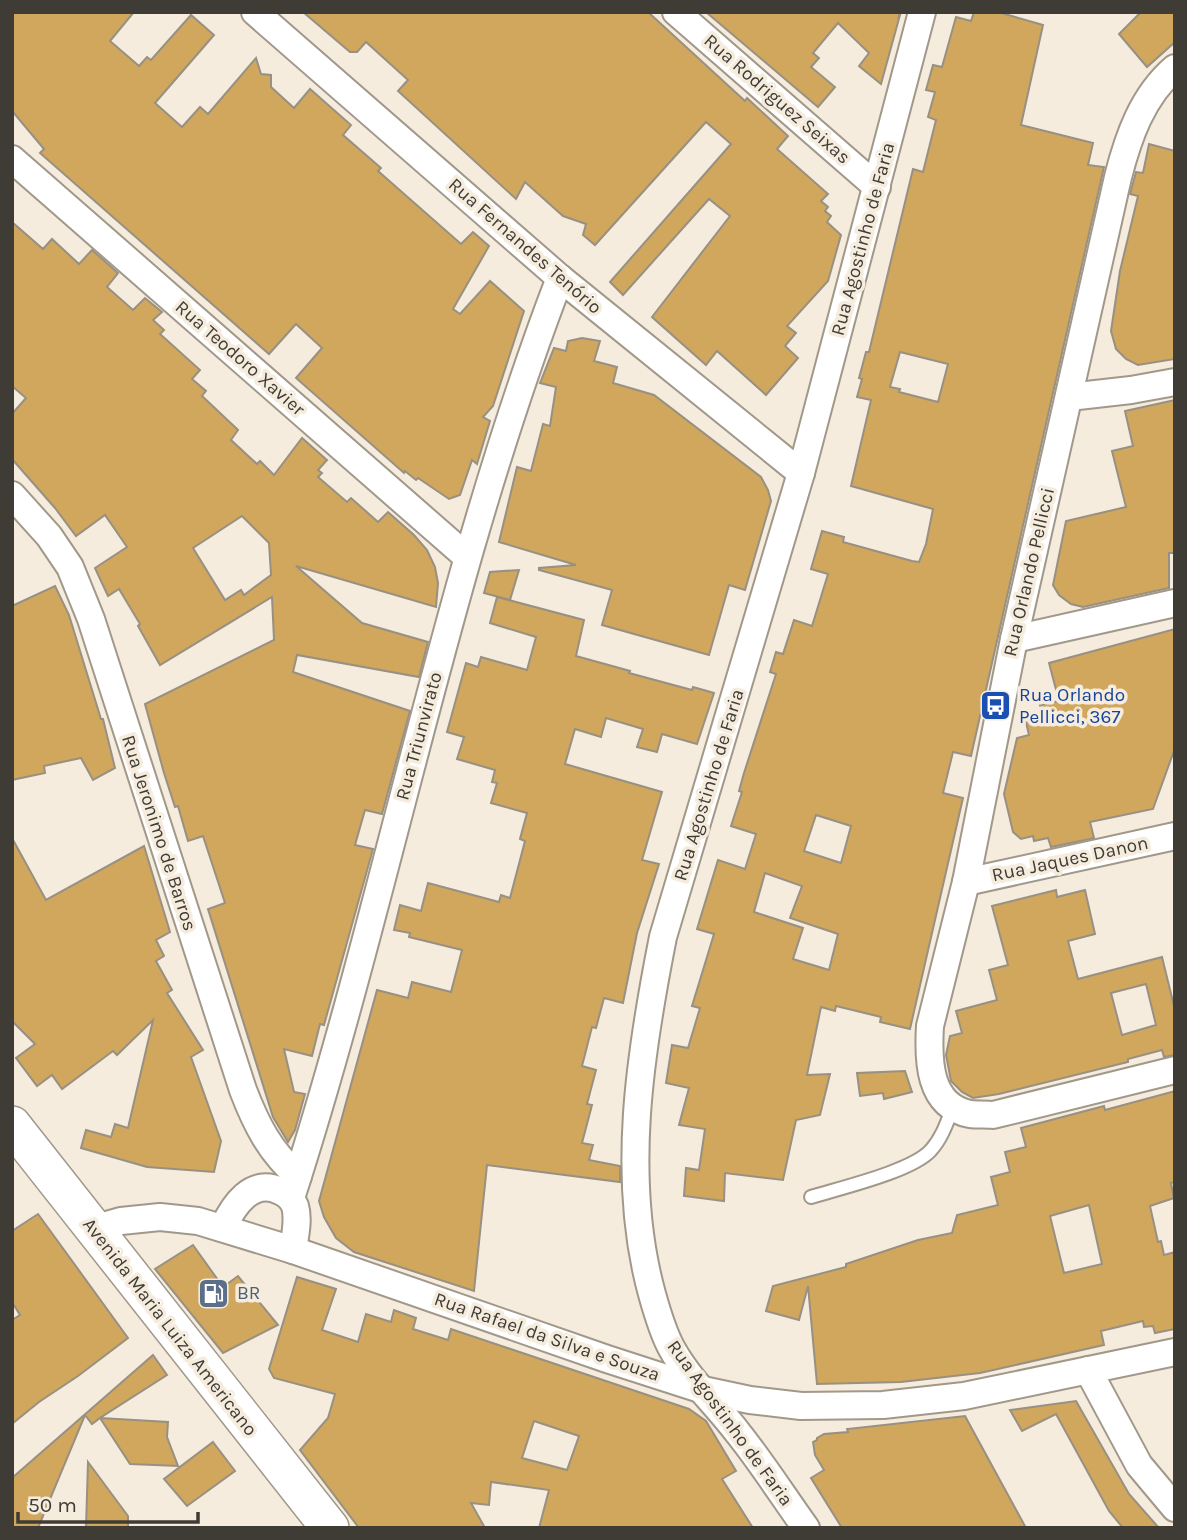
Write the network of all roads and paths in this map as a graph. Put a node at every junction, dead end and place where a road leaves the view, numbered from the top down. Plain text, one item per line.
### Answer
1 (255, 12) edge
2 (677, 12) edge
3 (922, 12) edge
4 (1175, 68) edge
5 (12, 159) edge
6 (877, 187) junction
7 (560, 278) junction
8 (1175, 382) edge
9 (1069, 397) junction
10 (801, 473) junction
11 (12, 495) edge
12 (467, 557) junction
13 (1175, 603) edge
14 (1014, 639) junction
15 (1175, 836) edge
16 (966, 882) junction
17 (1175, 1070) edge
18 (953, 1107) junction
19 (16, 1136) edge
20 (295, 1187) junction
21 (811, 1197) dead end
22 (223, 1228) junction
23 (93, 1229) junction
24 (293, 1250) junction
25 (1175, 1352) edge
26 (1088, 1370) junction
27 (703, 1390) junction
28 (1175, 1507) edge
29 (330, 1528) edge
30 (806, 1528) edge

1 - 7 street, Rua Fernandes Tenório
2 - 6 street, Rua Rodriguez Seixas
3 - 6 street, Rua Agostinho de Faria
4 - 9 street, Rua Orlando Pellicci
5 - 12 street, Rua Teodoro Xavier
6 - 10 street, Rua Agostinho de Faria
7 - 10 street, Rua Fernandes Tenório
7 - 12 street, Rua Triunvirato
8 - 9 street
9 - 14 street, Rua Orlando Pellicci
10 - 27 street, Rua Agostinho de Faria
11 - 20 street, Rua Jeronimo de Barros
12 - 20 street, Rua Triunvirato
13 - 14 street
14 - 16 street, Rua Orlando Pellicci
15 - 16 street, Rua Jaques Danon
16 - 18 street, Rua Orlando Pellicci
17 - 18 street
18 - 21 lane
19 - 23 main road, Avenida Maria Luiza Americano
20 - 22 street
20 - 24 street
22 - 23 street, Rua Rafael da Silva e Souza
22 - 24 street, Rua Rafael da Silva e Souza
23 - 29 main road, Avenida Maria Luiza Americano
24 - 27 street, Rua Rafael da Silva e Souza
25 - 26 street, Rua Rafael da Silva e Souza
26 - 27 street, Rua Rafael da Silva e Souza
26 - 28 street
27 - 30 street, Rua Agostinho de Faria

